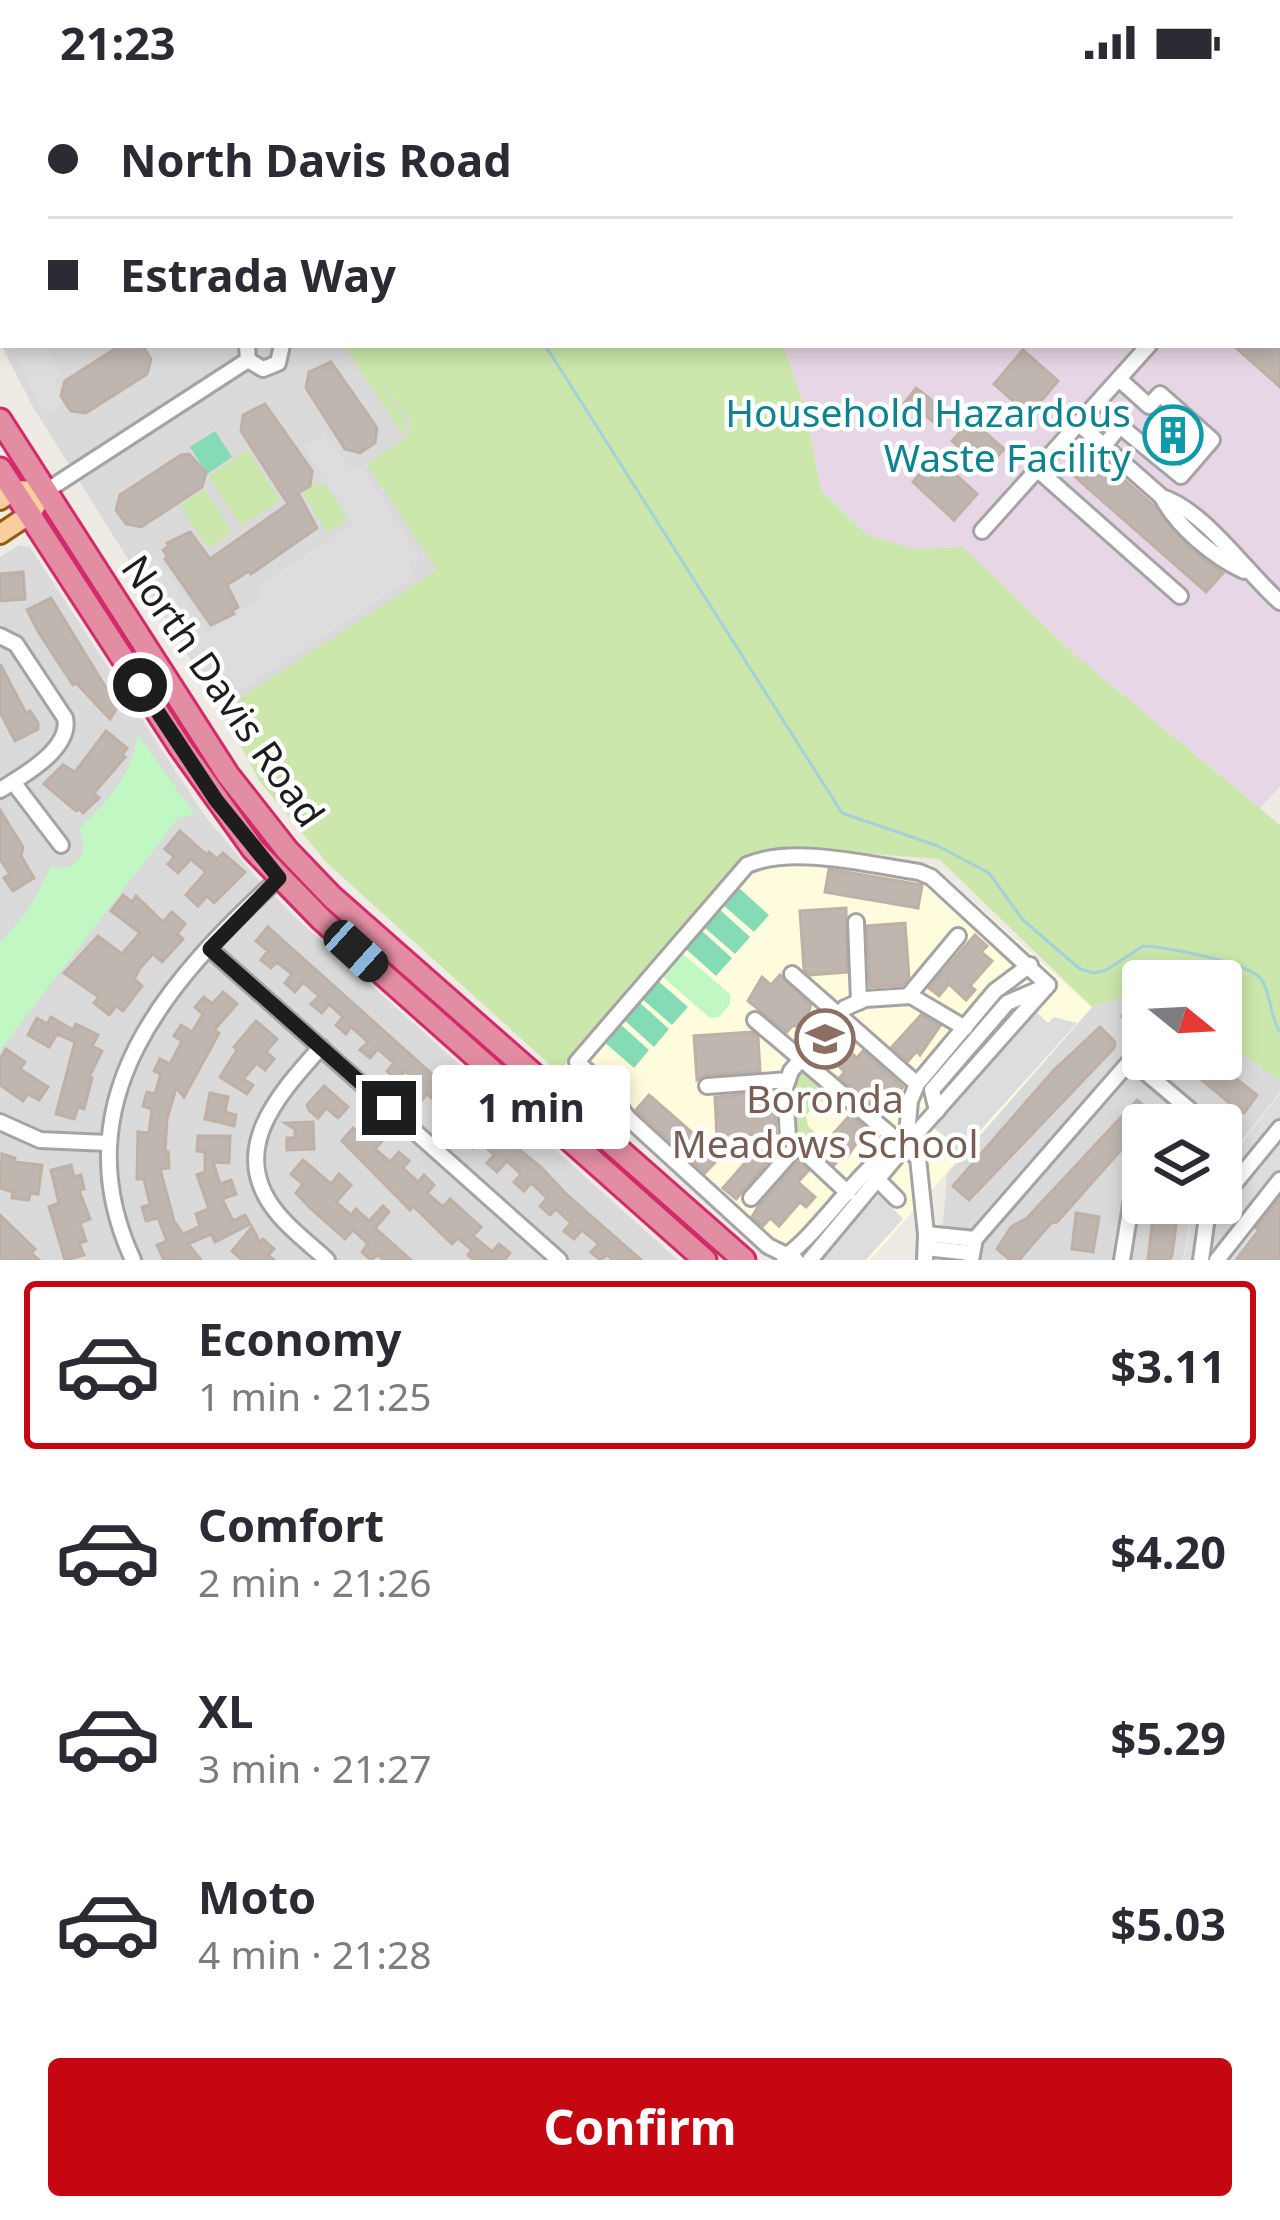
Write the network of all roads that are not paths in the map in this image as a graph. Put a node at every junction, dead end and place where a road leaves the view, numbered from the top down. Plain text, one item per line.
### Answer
1 (282, 348) edge
2 (1146, 348) edge
3 (247, 352) edge
4 (1119, 379) junction
5 (0, 420) edge
6 (1079, 424) junction
7 (1104, 446) junction
8 (0, 469) edge
9 (1037, 470) junction
10 (46, 491) junction
11 (7, 495) edge
12 (30, 514) junction
13 (982, 531) dead end
14 (0, 534) edge
15 (1180, 596) dead end
16 (1280, 602) edge
17 (2, 636) edge
18 (6, 786) edge
19 (62, 845) dead end
20 (279, 878) junction
21 (856, 922) dead end
22 (958, 935) dead end
23 (210, 949) junction
24 (1030, 965) junction
25 (792, 974) dead end
26 (908, 996) junction
27 (859, 1002) junction
28 (838, 1015) junction
29 (755, 1020) dead end
30 (965, 1028) junction
31 (321, 1047) junction
32 (800, 1058) junction
33 (788, 1080) junction
34 (917, 1084) junction
35 (707, 1086) dead end
36 (1183, 1104) edge
37 (0, 1122) edge
38 (1280, 1128) edge
39 (108, 1143) junction
40 (906, 1145) junction
41 (797, 1146) junction
42 (1242, 1175) edge
43 (1280, 1180) edge
44 (879, 1181) junction
45 (848, 1193) junction
46 (751, 1198) dead end
47 (897, 1199) dead end
48 (1128, 1224) edge
49 (1206, 1224) edge
50 (925, 1248) edge
51 (972, 1251) edge
52 (130, 1259) edge
53 (786, 1259) edge
54 (327, 1260) edge
55 (560, 1260) edge
56 (705, 1260) edge
57 (744, 1260) edge
58 (809, 1260) edge
59 (1122, 1260) edge
60 (1201, 1260) edge
61 (1216, 1260) edge

1 - 3 street
2 - 4 street
3 - 10 street
4 - 6 street
4 - 7 street
5 - 10 highway, North Davis Road
6 - 7 street
6 - 9 street
7 - 16 street
8 - 11 highway, North Davis Road
9 - 13 street
9 - 15 street
10 - 11 main road
10 - 12 main road
10 - 57 highway, North Davis Road
11 - 12 highway, North Davis Road
12 - 14 main road
12 - 20 highway, North Davis Road
17 - 18 street
18 - 19 street
20 - 23 street
20 - 56 highway, North Davis Road
21 - 27 street
22 - 26 street
23 - 31 street
23 - 39 street
24 - 30 street
24 - 40 street
24 - 53 street
25 - 28 street
26 - 27 street
26 - 30 street
27 - 28 street
28 - 32 street
28 - 34 street
29 - 32 street
30 - 34 street
31 - 54 street
31 - 55 street
32 - 33 street
32 - 40 street
33 - 35 street
33 - 41 street
34 - 40 street
36 - 51 street
37 - 39 street
38 - 42 street
39 - 52 street
40 - 44 street
40 - 45 street
40 - 50 street
41 - 45 street
41 - 46 street
43 - 61 street
44 - 47 street
44 - 58 street
45 - 53 street
48 - 59 street
49 - 60 street
50 - 51 street

